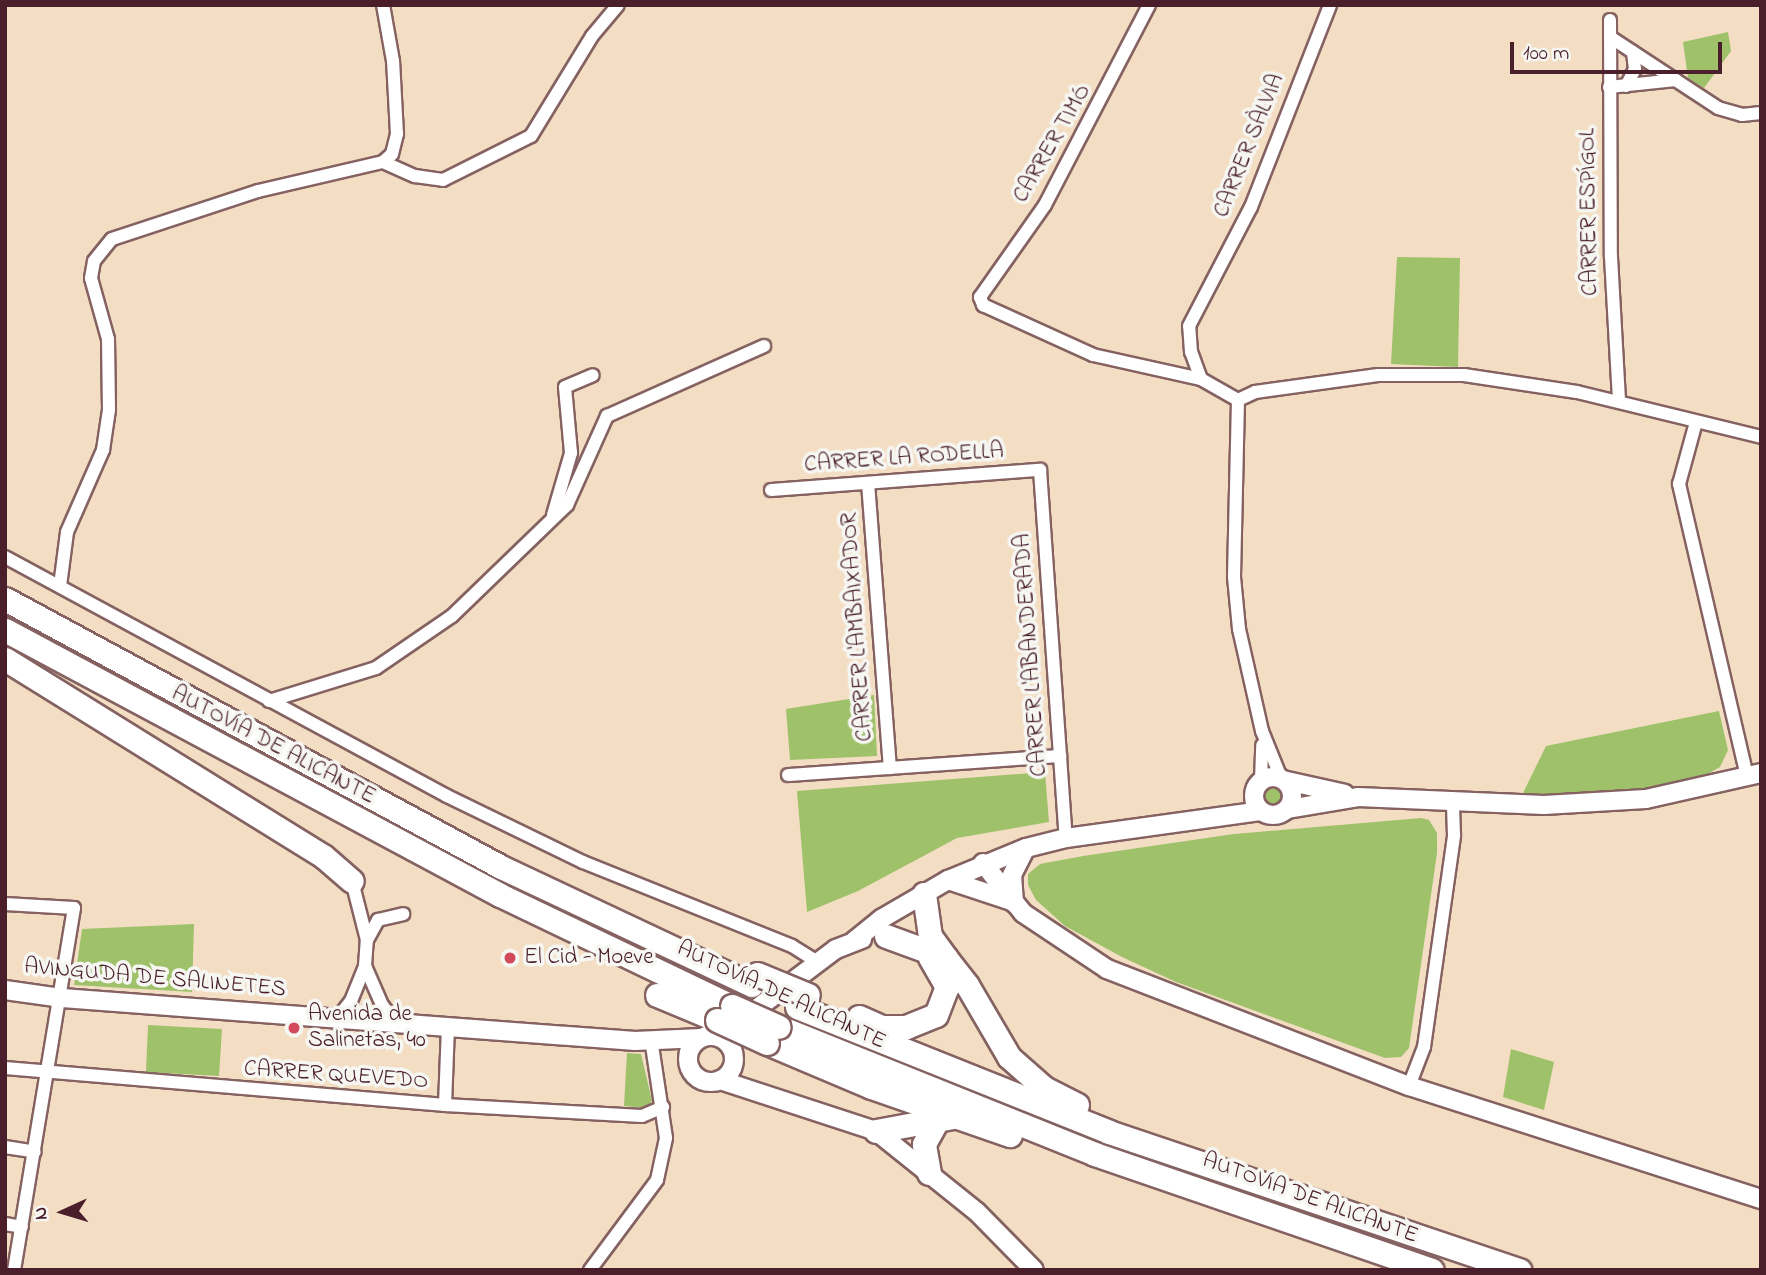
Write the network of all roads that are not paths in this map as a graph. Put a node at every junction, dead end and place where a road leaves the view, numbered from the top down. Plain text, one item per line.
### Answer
1 (383, 5) edge
2 (618, 5) edge
3 (1149, 5) edge
4 (1330, 5) edge
5 (1610, 20) dead end
6 (1610, 37) junction
7 (1633, 52) junction
8 (1676, 80) junction
9 (1626, 86) junction
10 (1609, 87) junction
11 (1761, 113) edge
12 (383, 162) junction
13 (764, 346) dead end
14 (593, 375) dead end
15 (1201, 379) junction
16 (1238, 400) junction
17 (1619, 402) junction
18 (1696, 422) junction
19 (1761, 436) edge
20 (1040, 470) joint
21 (868, 483) junction
22 (771, 490) dead end
23 (553, 515) junction
24 (5, 557) edge
25 (60, 586) junction
26 (5, 599) edge
27 (5, 630) edge
28 (5, 659) edge
29 (269, 701) junction
30 (1262, 731) junction
31 (1060, 756) junction
32 (890, 768) junction
33 (788, 775) dead end
34 (1754, 775) edge
35 (1284, 780) junction
36 (1258, 785) junction
37 (1358, 797) junction
38 (1453, 798) junction
39 (1288, 809) junction
40 (1261, 811) junction
41 (1191, 819) junction
42 (1066, 838) junction
43 (1026, 848) junction
44 (983, 863) junction
45 (948, 880) junction
46 (352, 881) joint
47 (923, 894) junction
48 (1014, 903) junction
49 (5, 904) edge
50 (402, 914) dead end
51 (886, 936) junction
52 (367, 940) junction
53 (854, 941) junction
54 (918, 945) junction
55 (946, 958) junction
56 (816, 961) junction
57 (365, 966) junction
58 (5, 990) edge
59 (657, 995) dead end
60 (62, 999) junction
61 (802, 1001) junction
62 (336, 1020) junction
63 (719, 1024) junction
64 (398, 1025) junction
65 (448, 1028) junction
66 (773, 1035) junction
67 (644, 1043) junction
68 (733, 1054) junction
69 (5, 1068) edge
70 (690, 1069) junction
71 (48, 1075) junction
72 (720, 1080) junction
73 (1409, 1086) junction
74 (768, 1093) junction
75 (444, 1105) junction
76 (663, 1107) junction
77 (946, 1119) junction
78 (876, 1131) junction
79 (1151, 1143) junction
80 (5, 1147) edge
81 (35, 1152) junction
82 (1095, 1154) junction
83 (929, 1173) junction
84 (1761, 1199) edge
85 (5, 1224) edge
86 (22, 1227) junction
87 (14, 1270) edge
88 (590, 1270) edge
89 (1034, 1270) edge
90 (1432, 1270) edge
91 (1520, 1270) edge

1 - 12 street
2 - 12 street
3 - 15 street, CARRER TIMÓ
4 - 15 street, CARRER SÀLVIA
5 - 6 street, CARRER ESPÍGOL
6 - 7 street
6 - 10 street, CARRER ESPÍGOL
7 - 8 street
7 - 9 street
8 - 9 street
8 - 11 street
9 - 10 street
10 - 17 street, CARRER ESPÍGOL
12 - 25 street
13 - 23 street
14 - 23 street
15 - 16 street
16 - 17 street
16 - 30 street
17 - 18 street
18 - 19 street
18 - 34 street
20 - 21 street, CARRER LA RODELLA
20 - 31 street, CARRER L'ABANDERADA
21 - 22 street, CARRER LA RODELLA
21 - 32 street, CARRER L'AMBAIXADOR
23 - 29 street
24 - 25 street
25 - 29 street
26 - 61 highway, AUTOVÍA DE ALICANTE
27 - 63 highway, AUTOVÍA DE ALICANTE
28 - 46 highway
29 - 56 street
30 - 35 street
30 - 36 street
31 - 32 street
31 - 42 street, CARRER L'ABANDERADA
32 - 33 street
34 - 38 street
35 - 36 street
35 - 37 street
35 - 39 street
36 - 40 street
36 - 41 street
37 - 38 street
37 - 39 street
38 - 73 street
39 - 40 street
40 - 41 street
41 - 42 street
42 - 43 street
43 - 44 street
43 - 48 street
44 - 45 street
44 - 48 street
45 - 47 street
45 - 48 street
46 - 52 street
47 - 51 street
47 - 53 street
47 - 55 highway
48 - 73 street
49 - 60 street
50 - 52 street
51 - 53 street
51 - 54 highway
52 - 57 street
53 - 56 street
54 - 55 highway
54 - 61 highway
55 - 79 highway
56 - 63 street
57 - 62 street
57 - 64 street
58 - 60 street, AVINGUDA DE SALINETES
59 - 63 highway
60 - 62 street, AVINGUDA DE SALINETES
60 - 71 street
61 - 79 highway, AUTOVÍA DE ALICANTE
62 - 64 street, AVINGUDA DE SALINETES
63 - 66 highway, AUTOVÍA DE ALICANTE, bridge
63 - 67 street, AVINGUDA DE SALINETES
63 - 68 street
63 - 68 street
63 - 70 street
64 - 65 street, AVINGUDA DE SALINETES
65 - 67 street, AVINGUDA DE SALINETES
65 - 75 street
66 - 77 highway
66 - 82 highway, AUTOVÍA DE ALICANTE
67 - 70 street, AVINGUDA DE SALINETES
67 - 76 street
68 - 72 street
68 - 74 street
69 - 71 street, CARRER QUEVEDO
70 - 72 street, AVINGUDA DE SALINETES
71 - 75 street, CARRER QUEVEDO
71 - 81 street
72 - 74 street, AVINGUDA DE SALINETES
73 - 84 street
74 - 78 street, AVINGUDA DE SALINETES
75 - 76 street, CARRER QUEVEDO
76 - 88 street
77 - 78 highway
77 - 82 highway
77 - 83 highway
78 - 83 street, AVINGUDA DE SALINETES
79 - 91 highway, AUTOVÍA DE ALICANTE
80 - 81 street
81 - 86 street
82 - 90 highway, AUTOVÍA DE ALICANTE
83 - 89 street, AVINGUDA DE SALINETES
85 - 86 street
86 - 87 street

